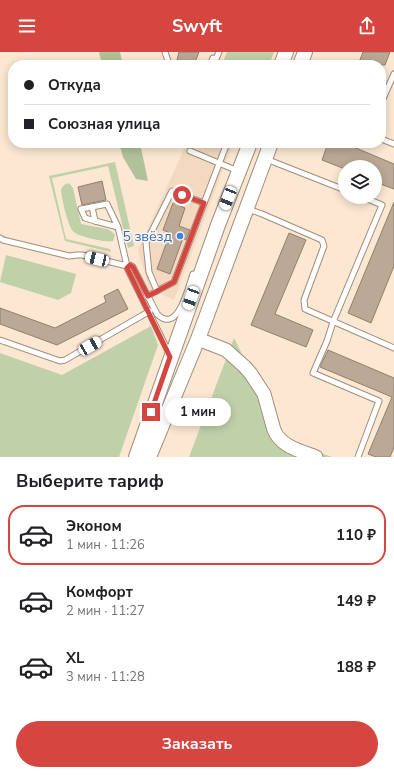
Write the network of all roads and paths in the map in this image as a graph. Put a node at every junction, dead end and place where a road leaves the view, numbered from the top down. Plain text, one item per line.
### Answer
1 (219, 52) edge
2 (212, 60) edge
3 (394, 74) edge
4 (388, 88) junction
5 (394, 90) edge
6 (386, 92) edge
7 (225, 148) edge
8 (248, 148) edge
9 (269, 148) edge
10 (190, 151) dead end
11 (266, 158) junction
12 (219, 163) junction
13 (239, 171) junction
14 (338, 187) edge
15 (204, 203) junction
16 (380, 204) edge
17 (92, 207) junction
18 (247, 209) junction
19 (95, 221) junction
20 (218, 225) junction
21 (118, 227) junction
22 (0, 238) edge
23 (202, 250) dead end
24 (127, 266) junction
25 (195, 270) dead end
26 (157, 291) junction
27 (148, 296) junction
28 (154, 309) junction
29 (148, 312) junction
30 (333, 322) junction
31 (198, 339) junction
32 (0, 340) edge
33 (394, 348) edge
34 (170, 357) junction
35 (143, 456) edge
36 (316, 457) edge
37 (358, 457) edge

1 - 2 lane
3 - 4 lane
4 - 5 lane
4 - 6 lane
7 - 12 lane
8 - 13 main road
9 - 11 main road
10 - 12 lane
11 - 14 lane
11 - 18 main road
12 - 13 lane
12 - 15 lane
13 - 20 main road
15 - 26 lane
15 - 26 lane
16 - 30 lane
17 - 19 lane
17 - 19 lane
17 - 21 lane
18 - 30 lane
18 - 31 main road
19 - 21 lane
20 - 23 lane
20 - 34 main road
21 - 24 lane
22 - 24 lane
24 - 27 lane
24 - 29 lane
25 - 28 lane
26 - 27 lane
27 - 28 lane
28 - 29 lane
29 - 32 lane
29 - 34 lane
30 - 33 lane
30 - 37 lane
31 - 35 main road
31 - 36 street
34 - 35 main road

